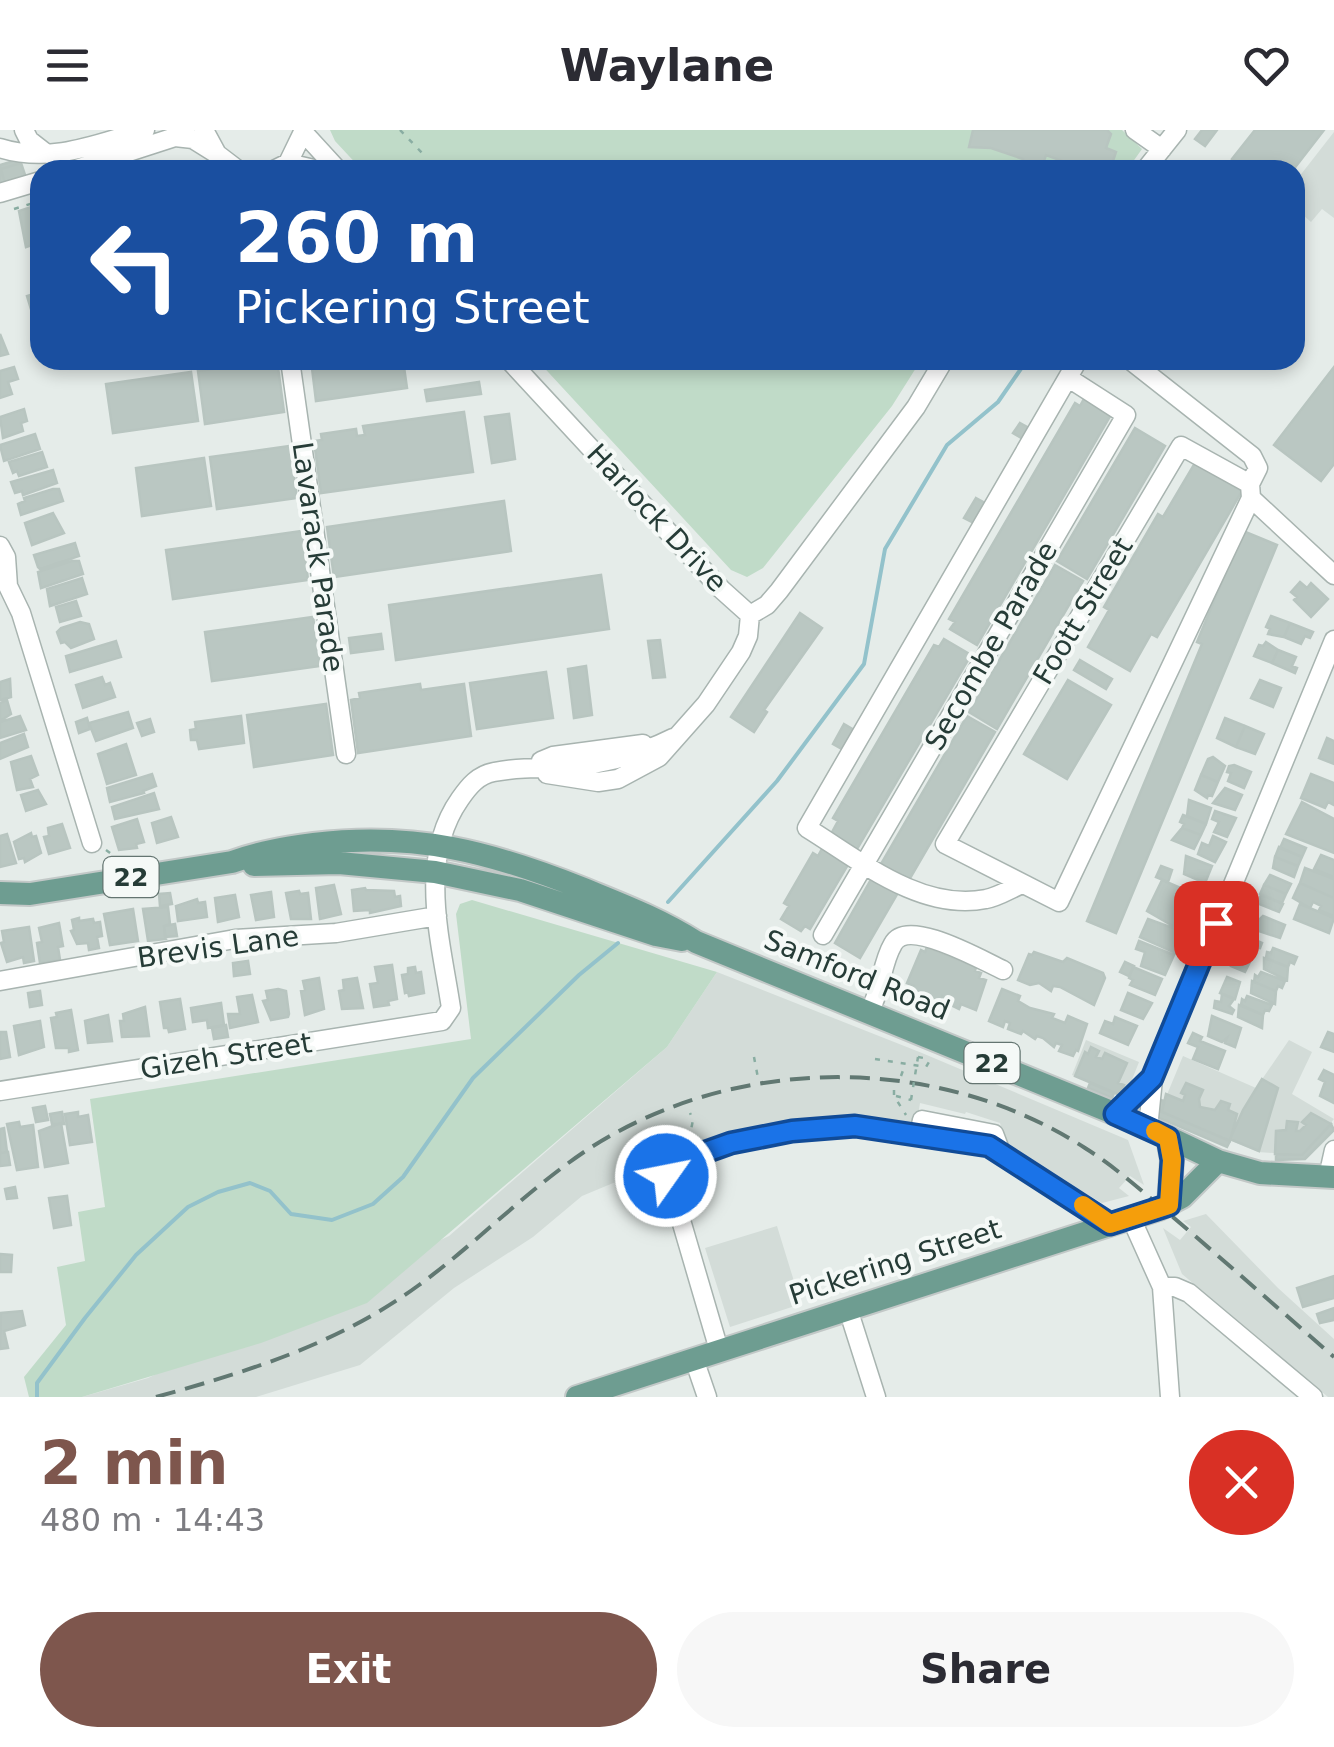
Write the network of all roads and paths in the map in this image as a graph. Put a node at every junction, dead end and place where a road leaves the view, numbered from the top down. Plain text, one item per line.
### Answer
1 (13, 130) edge
2 (24, 130) edge
3 (145, 130) edge
4 (204, 130) edge
5 (400, 130) edge
6 (1135, 130) edge
7 (1177, 130) edge
8 (304, 131) edge
9 (0, 142) edge
10 (1162, 149) junction
11 (48, 154) junction
12 (217, 154) junction
13 (424, 156) dead end
14 (109, 157) edge
15 (225, 160) edge
16 (287, 160) edge
17 (329, 160) edge
18 (1153, 160) edge
19 (30, 184) edge
20 (0, 193) edge
21 (30, 204) edge
22 (14, 209) dead end
23 (291, 370) edge
24 (518, 370) edge
25 (938, 370) edge
26 (1074, 370) edge
27 (1143, 370) edge
28 (1070, 379) junction
29 (1250, 491) junction
30 (0, 546) edge
31 (1334, 575) edge
32 (3, 578) edge
33 (750, 614) junction
34 (1334, 640) edge
35 (673, 738) junction
36 (346, 754) dead end
37 (527, 767) junction
38 (92, 843) joint
39 (441, 844) junction
40 (121, 861) dead end
41 (232, 862) junction
42 (864, 864) junction
43 (435, 872) junction
44 (1022, 884) junction
45 (0, 893) edge
46 (30, 894) junction
47 (0, 910) edge
48 (437, 916) junction
49 (823, 935) dead end
50 (696, 942) junction
51 (1003, 970) dead end
52 (0, 981) edge
53 (869, 1012) junction
54 (754, 1057) dead end
55 (875, 1059) dead end
56 (905, 1064) junction
57 (901, 1076) dead end
58 (758, 1078) dead end
59 (1152, 1078) junction
60 (894, 1090) dead end
61 (0, 1091) edge
62 (894, 1096) junction
63 (1115, 1114) junction
64 (1158, 1133) junction
65 (919, 1135) junction
66 (1334, 1150) edge
67 (1218, 1162) junction
68 (1331, 1177) edge
69 (1169, 1205) junction
70 (1120, 1221) junction
71 (1162, 1287) junction
72 (848, 1309) junction
73 (719, 1350) junction
74 (694, 1359) junction
75 (577, 1397) edge
76 (707, 1397) edge
77 (876, 1397) edge
78 (1170, 1397) edge
79 (1313, 1397) edge

1 - 9 street
2 - 11 street
3 - 14 street
4 - 12 street
5 - 13 path
6 - 10 street
7 - 10 street
8 - 16 street
8 - 17 street
9 - 11 street
10 - 18 street
11 - 14 street
12 - 14 street
12 - 15 street
19 - 20 street
21 - 22 path
23 - 36 street, Lavarack Parade
24 - 33 street, Harlock Drive
25 - 33 street, Harlock Drive
26 - 28 street
27 - 29 street
28 - 42 street, Secombe Parade
28 - 42 street
29 - 31 street
29 - 44 street
29 - 44 street, Foott Street
30 - 32 street
32 - 38 street
33 - 35 street
34 - 59 street
35 - 37 street
35 - 37 street
37 - 39 street
38 - 40 path
39 - 41 main road, Samford Road / 22
39 - 43 street
39 - 50 main road, Samford Road / 22
41 - 43 main road, Samford Road / 22
41 - 46 main road, Samford Road / 22
42 - 44 street
42 - 49 street, Secombe Parade
43 - 48 street
43 - 50 main road, Samford Road / 22
45 - 46 main road, Samford Road / 22
46 - 47 main road, Samford Road / 22
48 - 52 street, Brevis Lane
48 - 61 street, Gizeh Street
50 - 53 main road, Samford Road / 22
51 - 53 street
53 - 63 main road, Samford Road / 22
54 - 58 path
55 - 56 path
56 - 57 path
56 - 62 path, bridge
59 - 63 street
59 - 64 street
60 - 62 path
62 - 65 path
63 - 64 main road, Samford Road / 22
64 - 67 main road, Samford Road / 22
64 - 69 main road
65 - 70 street
65 - 73 street
66 - 68 street
67 - 68 main road, Samford Road / 22
67 - 69 main road, Pickering Street
69 - 70 main road, Pickering Street
70 - 71 street
70 - 72 main road, Pickering Street
71 - 78 street
71 - 79 street
72 - 73 main road, Pickering Street
72 - 77 street
73 - 74 main road, Pickering Street
74 - 75 main road, Pickering Street
74 - 76 street

